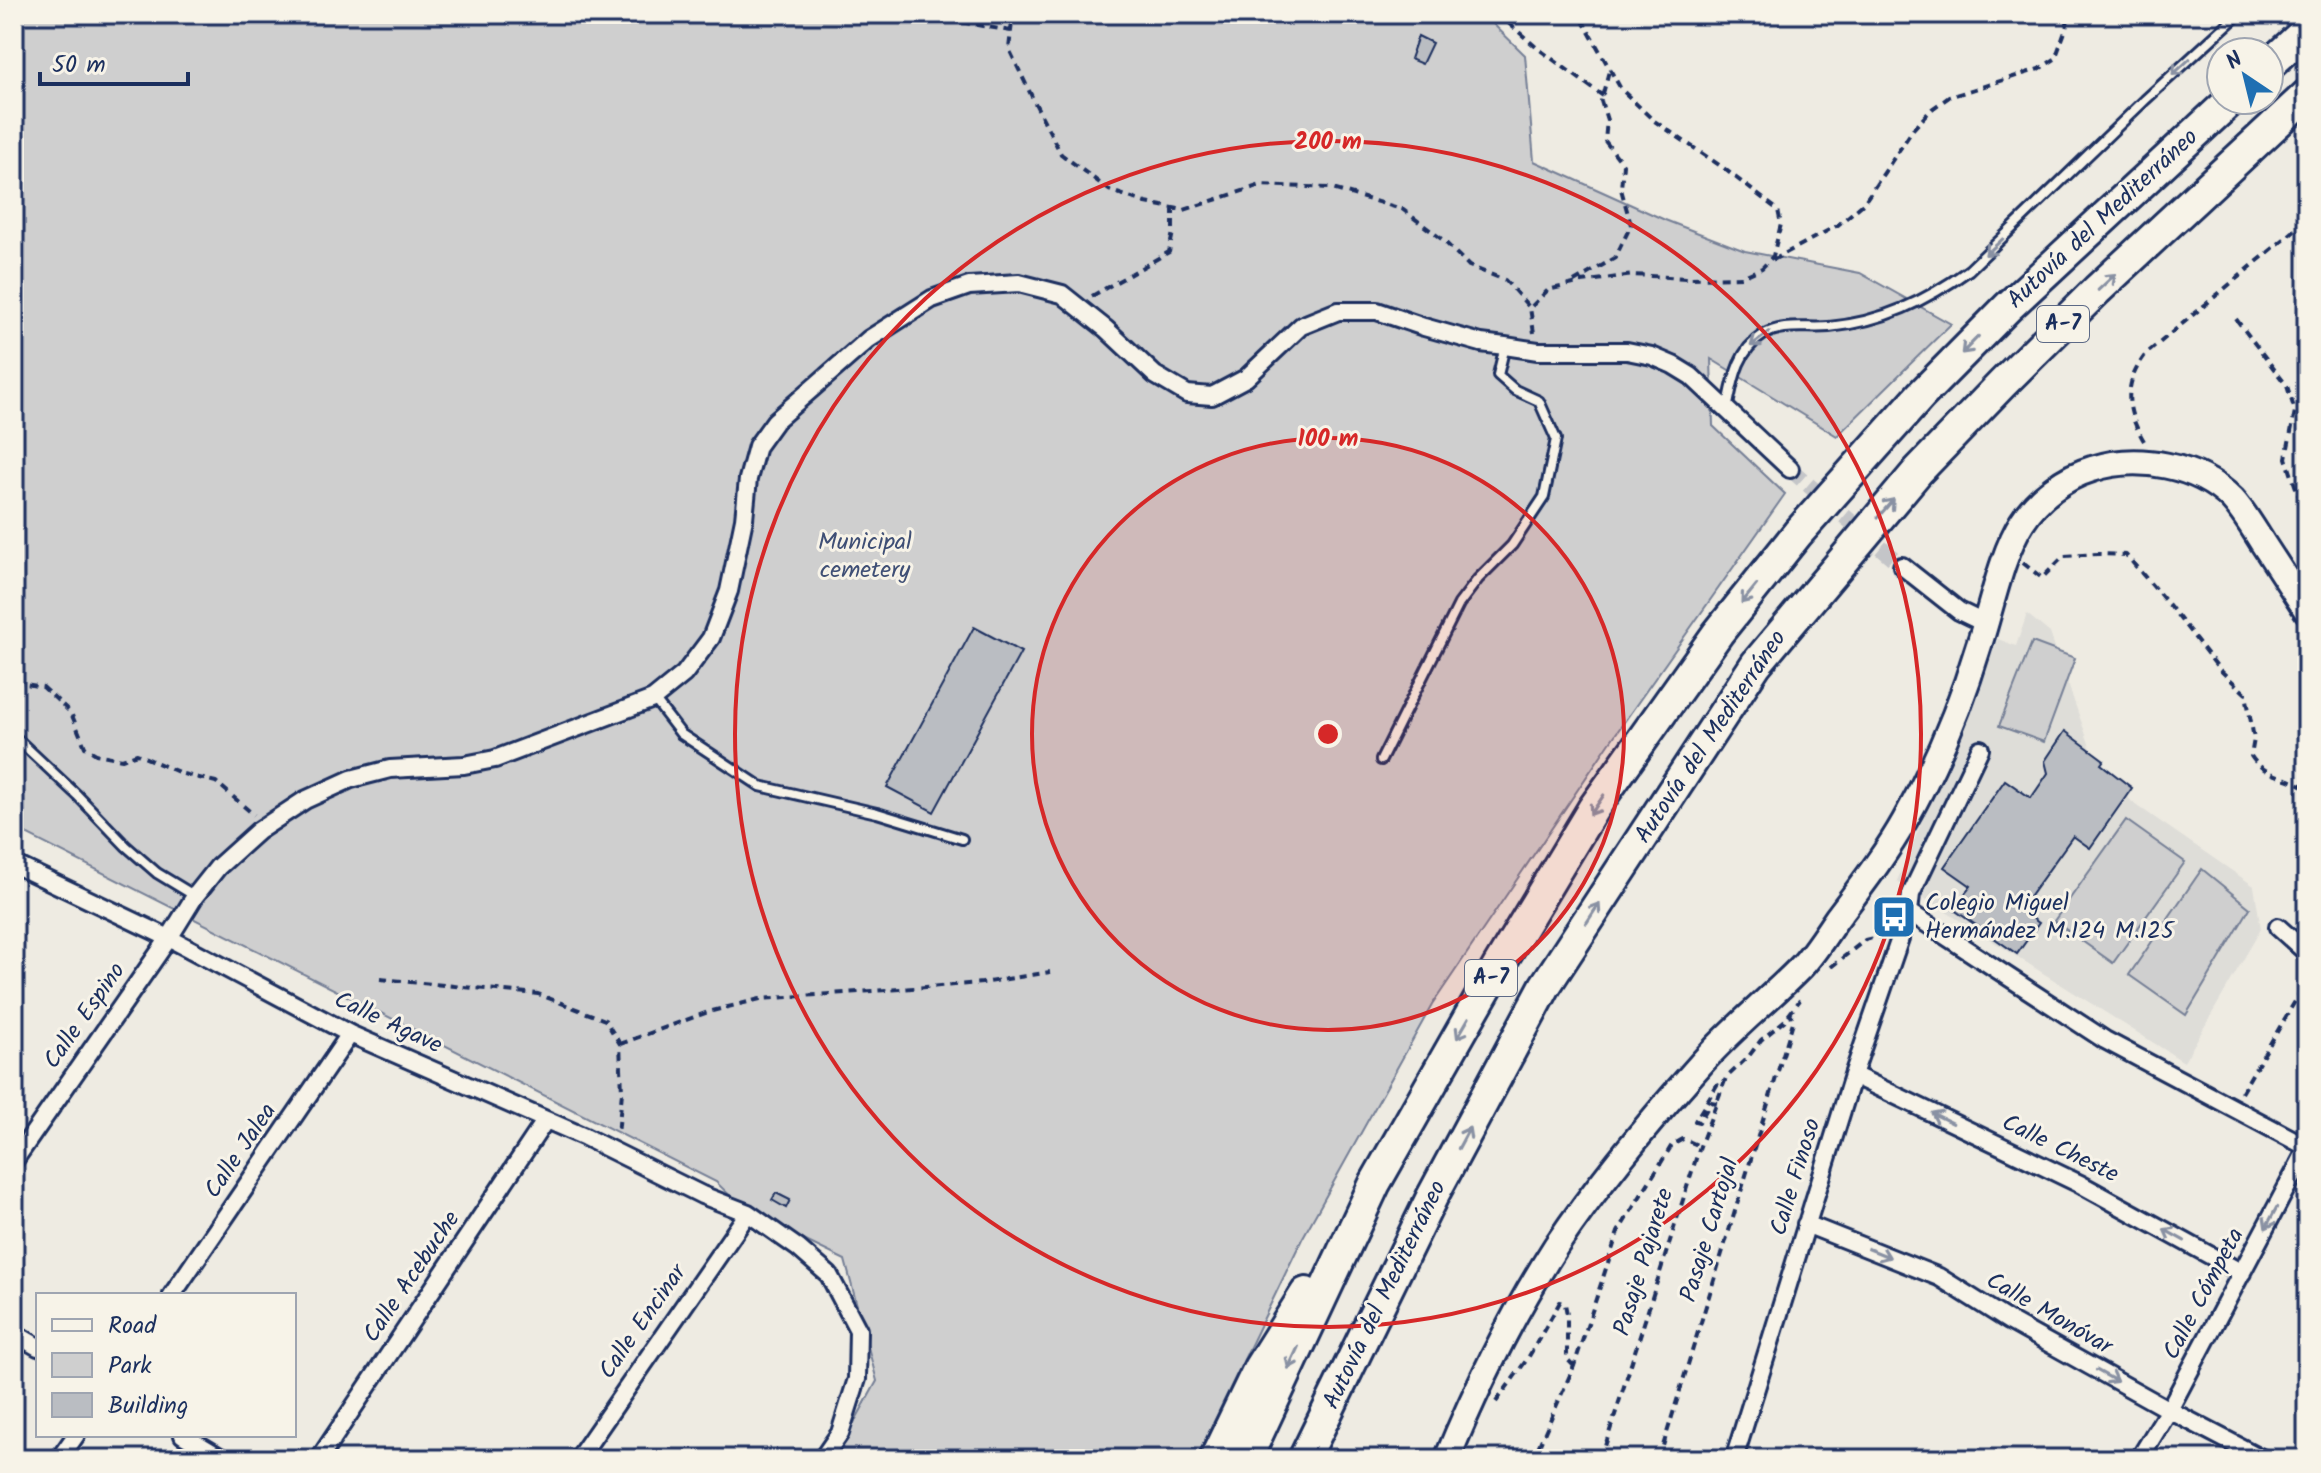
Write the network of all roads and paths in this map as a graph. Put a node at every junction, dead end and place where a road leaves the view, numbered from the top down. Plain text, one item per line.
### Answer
1 (936, 14) edge
2 (1020, 14) edge
3 (1090, 14) edge
4 (1123, 14) edge
5 (1498, 14) edge
6 (1579, 14) edge
7 (2069, 14) edge
8 (2239, 14) edge
9 (2307, 30) edge
10 (1011, 31) junction
11 (2285, 50) edge
12 (1610, 68) junction
13 (2307, 95) edge
14 (1603, 96) junction
15 (2214, 116) edge
16 (1173, 208) junction
17 (2307, 220) edge
18 (1768, 262) junction
19 (1568, 285) junction
20 (1076, 305) junction
21 (1530, 308) junction
22 (2236, 319) dead end
23 (1505, 346) junction
24 (1538, 351) junction
25 (1727, 410) junction
26 (2167, 466) junction
27 (1790, 469) tunnel mouth
28 (2307, 513) edge
29 (1902, 566) tunnel mouth
30 (2017, 575) dead end
31 (2307, 611) edge
32 (1986, 624) junction
33 (14, 682) edge
34 (653, 699) junction
35 (14, 736) edge
36 (1980, 749) dead end
37 (1381, 760) dead end
38 (2307, 788) edge
39 (265, 826) junction
40 (962, 839) dead end
41 (14, 864) edge
42 (195, 896) junction
43 (1909, 912) junction
44 (2278, 927) dead end
45 (1900, 937) junction
46 (169, 938) junction
47 (2307, 953) edge
48 (1828, 969) dead end
49 (1050, 972) dead end
50 (380, 979) dead end
51 (2307, 981) edge
52 (1808, 990) dead end
53 (1791, 1012) junction
54 (350, 1034) junction
55 (620, 1044) junction
56 (1704, 1061) junction
57 (1853, 1075) junction
58 (2241, 1093) dead end
59 (1717, 1103) junction
60 (545, 1121) junction
61 (1700, 1146) junction
62 (2307, 1148) edge
63 (617, 1153) junction
64 (14, 1161) edge
65 (1375, 1183) junction
66 (748, 1213) junction
67 (1806, 1224) junction
68 (2242, 1273) junction
69 (173, 1293) edge
70 (14, 1333) edge
71 (36, 1346) edge
72 (1574, 1366) junction
73 (2169, 1410) junction
74 (1465, 1415) junction
75 (75, 1437) edge
76 (186, 1437) edge
77 (59, 1459) edge
78 (223, 1459) edge
79 (319, 1459) edge
80 (578, 1459) edge
81 (822, 1459) edge
82 (1215, 1459) edge
83 (1246, 1459) edge
84 (1304, 1459) edge
85 (1447, 1459) edge
86 (1533, 1459) edge
87 (1601, 1459) edge
88 (1659, 1459) edge
89 (1734, 1459) edge
90 (2139, 1459) edge
91 (2263, 1459) edge

1 - 10 path
2 - 10 path
3 - 4 path
5 - 14 path
6 - 12 path
7 - 18 path
8 -> 25 lane
9 - 11 highway
10 - 16 path
12 - 14 path
12 - 18 path
84 -> 13 highway, Autovía del Mediterráneo / A-7
14 - 19 path
15 -> 65 highway, Autovía del Mediterráneo / A-7
16 - 20 path
16 - 21 path
17 - 26 path
18 - 19 path
19 - 21 path
20 - 23 street, Calle Espino
20 - 34 street, Calle Espino
21 - 24 path
22 - 28 path
23 - 24 street, Calle Espino
23 - 37 lane
24 - 25 street, Calle Espino
25 - 27 street, Calle Espino
26 - 31 street
26 - 32 street
29 - 32 street
30 - 38 path
32 - 56 street
33 - 39 path
34 - 39 street, Calle Espino
34 - 40 lane
35 - 42 lane
36 - 43 street, Calle Finoso
39 - 42 street, Calle Espino
41 - 46 street, Calle Agave
42 - 46 street, Calle Espino
43 - 45 street, Calle Finoso
43 - 62 street
44 - 47 street
45 - 48 path
45 - 57 street, Calle Finoso
46 - 54 street, Calle Agave
46 - 64 street, Calle Espino
49 - 55 path
50 - 55 path
51 - 58 path
52 - 53 path
53 - 59 path, Pasaje Pajarete
53 - 88 path, Pasaje Cartojal
54 - 60 street, Calle Agave
54 - 69 street, Calle Jalea
55 - 63 path
56 - 59 path
56 - 74 street
57 - 67 street, Calle Finoso
68 -> 57 street, Calle Cheste
59 - 61 path, Pasaje Pajarete
60 - 63 street, Calle Agave
60 - 79 street, Calle Acebuche
61 - 72 path
61 - 87 path, Pasaje Pajarete
62 -> 68 street, Calle Cómpeta
63 - 66 street, Calle Agave
65 - 82 highway
65 -> 83 highway, Autovía del Mediterráneo / A-7
66 - 80 street, Calle Encinar
66 - 81 street, Calle Agave
67 -> 73 street, Calle Monóvar
67 - 89 street, Calle Finoso
68 - 73 street, Calle Cómpeta
70 - 71 street
72 - 74 path
72 - 86 path
73 - 90 street, Calle Cómpeta
73 - 91 street, Calle Monóvar
74 - 85 street
75 - 77 street
76 - 78 street

